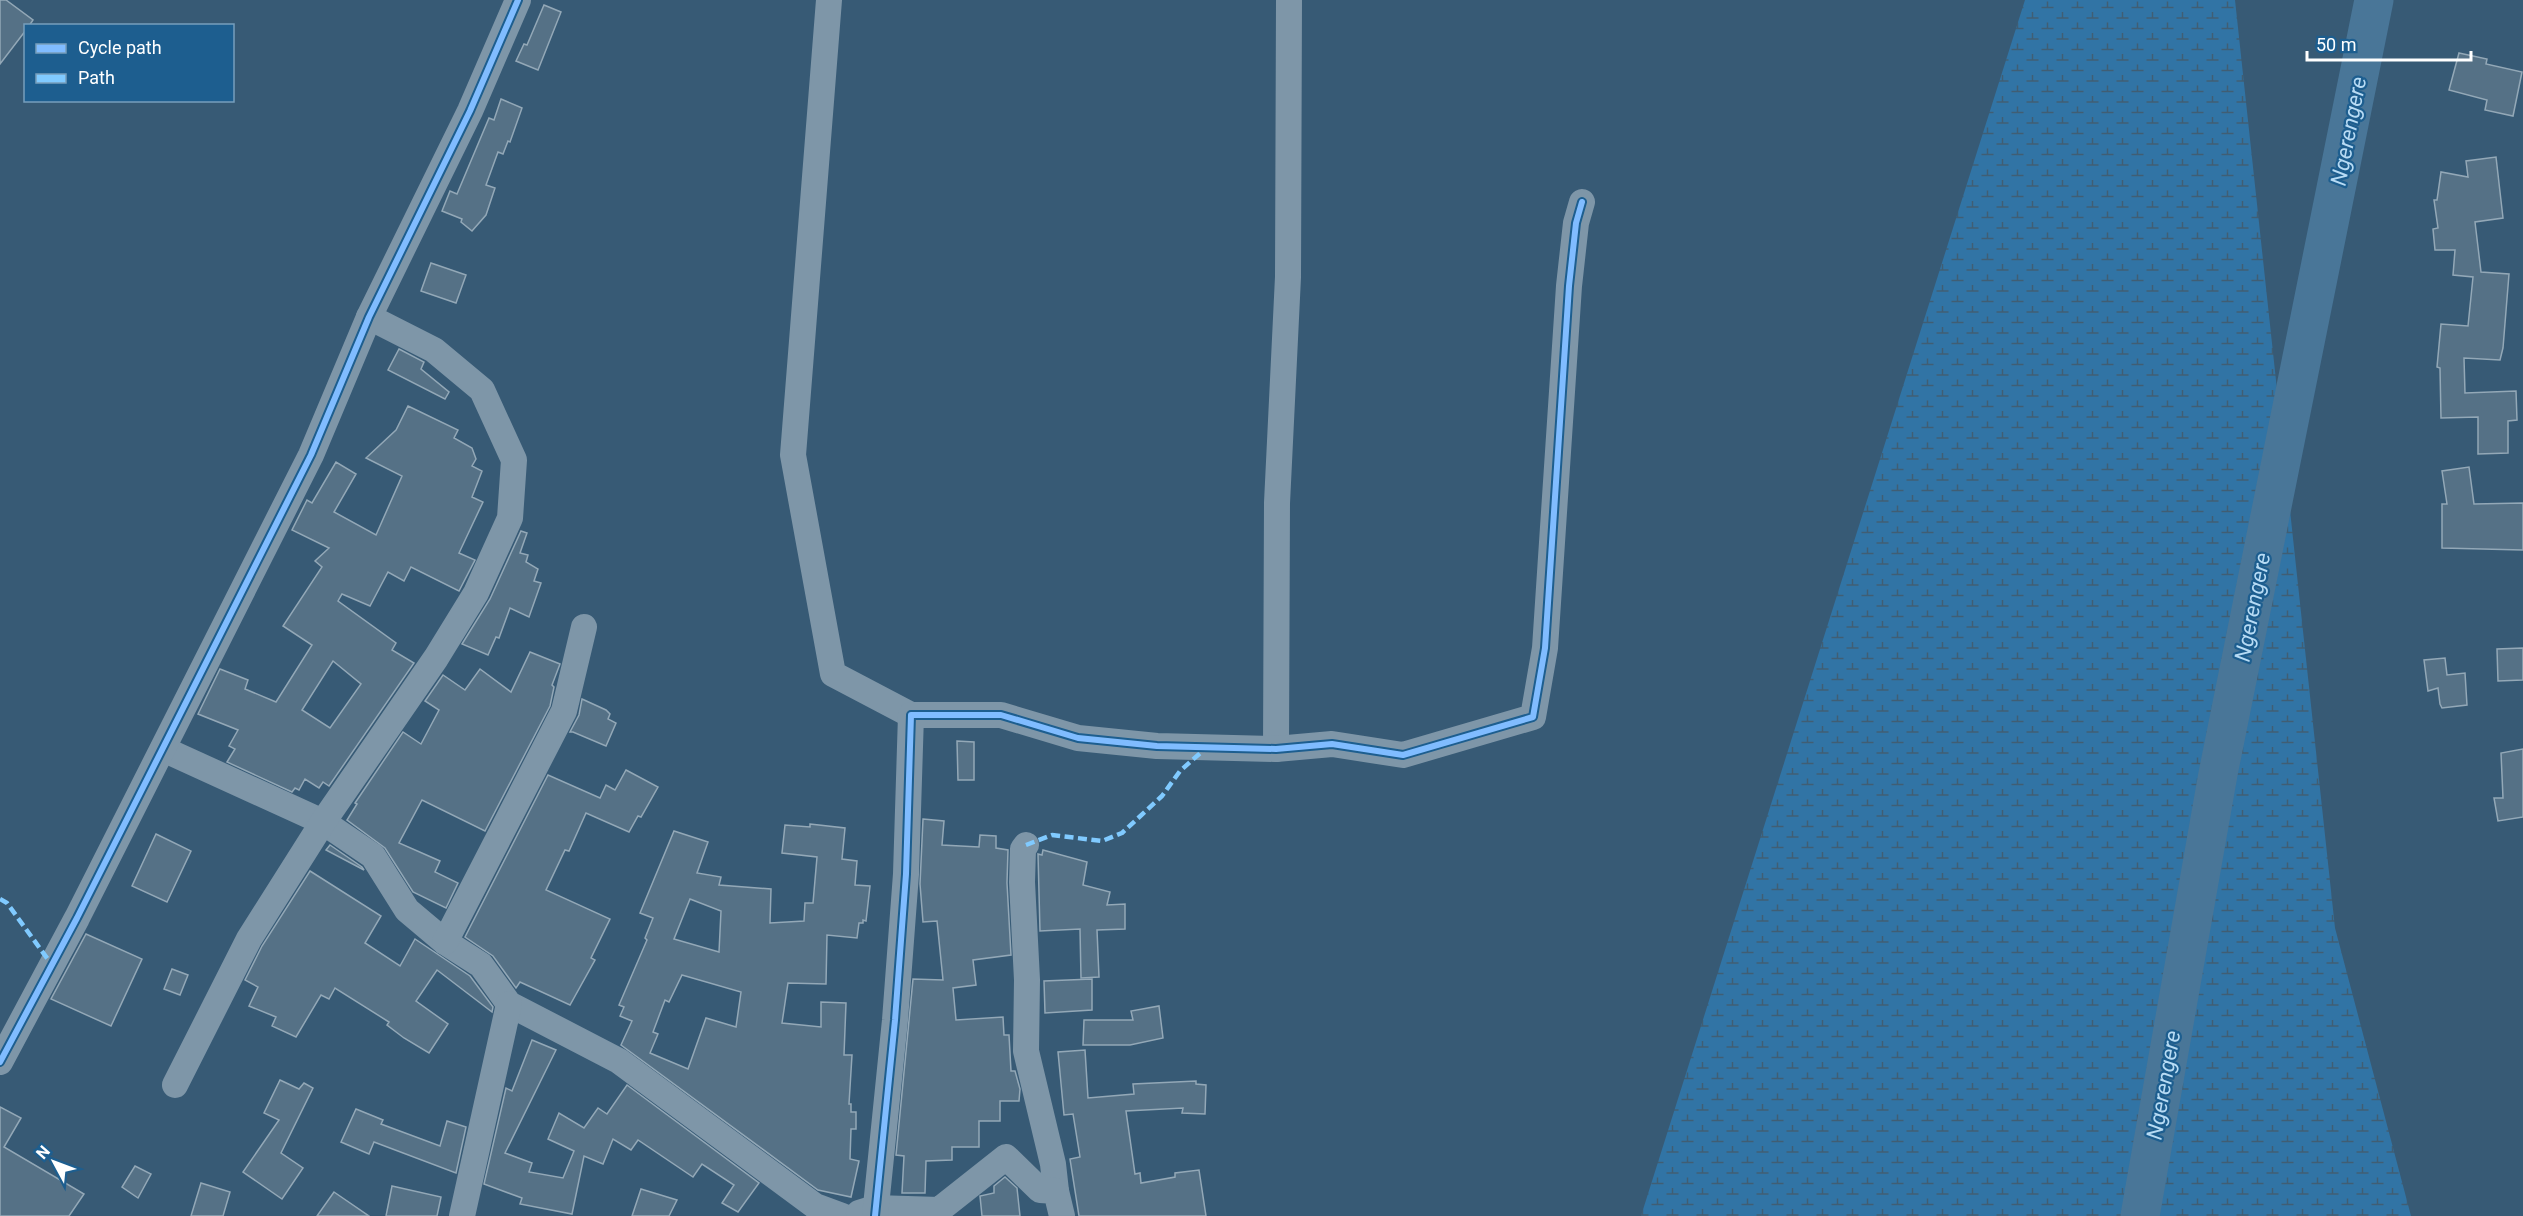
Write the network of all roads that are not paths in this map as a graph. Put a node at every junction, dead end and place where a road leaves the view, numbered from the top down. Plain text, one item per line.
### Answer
1 (518, 0) edge
2 (829, 0) edge
3 (1289, 0) edge
4 (1582, 202) dead end
5 (369, 317) junction
6 (584, 627) dead end
7 (911, 715) junction
8 (163, 749) junction
9 (1276, 749) junction
10 (323, 822) junction
11 (1026, 845) dead end
12 (445, 942) junction
13 (509, 1004) junction
14 (0, 1062) edge
15 (175, 1085) dead end
16 (1056, 1191) junction
17 (875, 1212) edge
18 (462, 1216) edge
19 (842, 1216) edge
20 (847, 1216) edge
21 (1062, 1216) edge

1 - 5 street
2 - 7 street
3 - 9 street
4 - 9 street
5 - 8 street
5 - 10 street
6 - 12 street
7 - 9 street
7 - 17 street
8 - 10 street
8 - 14 street
10 - 12 street
10 - 15 street
11 - 16 street
12 - 13 street
13 - 18 street
13 - 19 street
16 - 17 street
16 - 21 street
17 - 20 street

